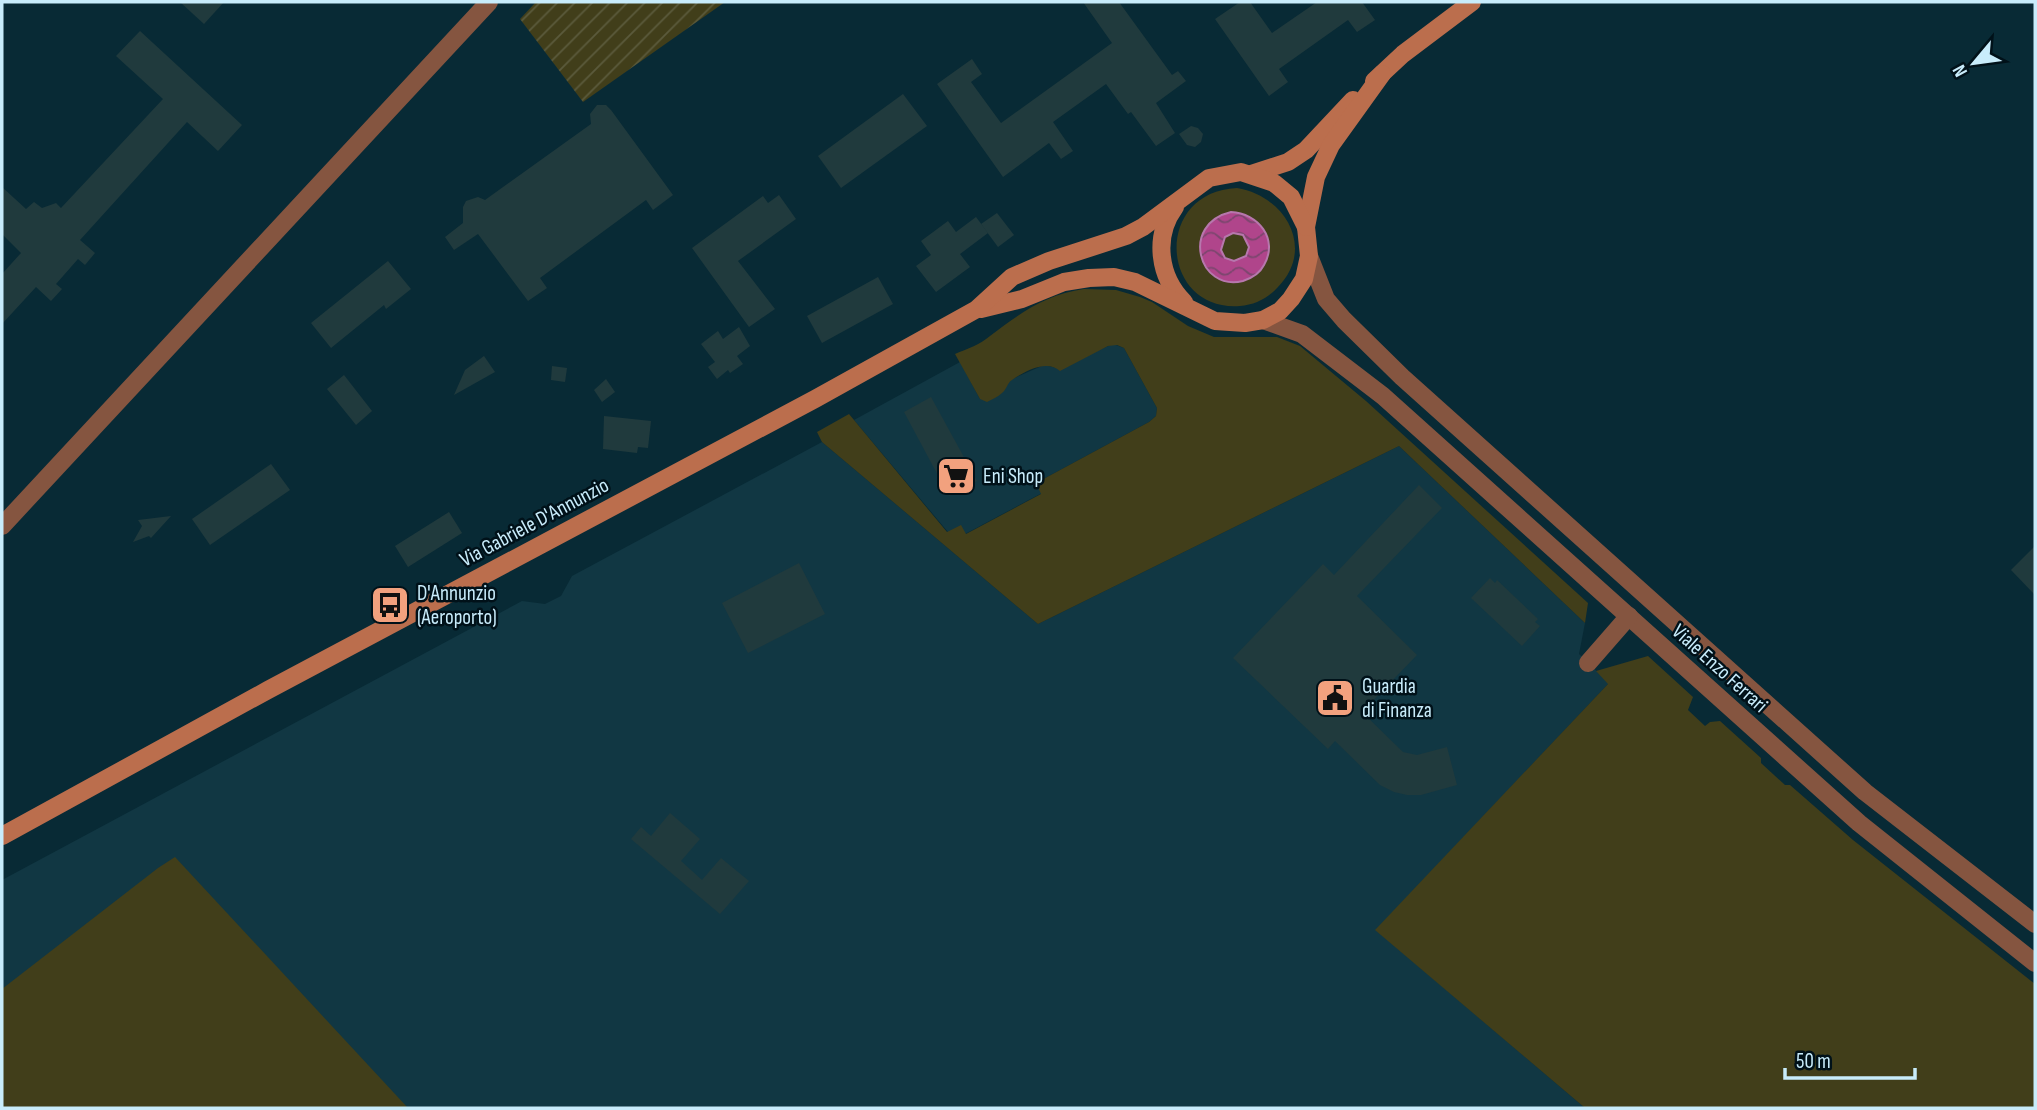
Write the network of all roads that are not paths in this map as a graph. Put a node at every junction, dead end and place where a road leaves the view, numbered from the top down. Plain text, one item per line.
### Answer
1 (489, 2) edge
2 (1472, 2) edge
3 (1382, 74) junction
4 (1251, 174) junction
5 (1181, 198) junction
6 (1306, 227) junction
7 (1309, 256) junction
8 (1188, 306) junction
9 (977, 309) junction
10 (1263, 320) junction
11 (2, 526) edge
12 (1629, 616) junction
13 (1588, 663) dead end
14 (2, 836) edge
15 (2035, 924) edge
16 (2035, 963) edge

1 - 11 street
2 - 3 main road
3 - 4 main road
3 - 6 main road
4 - 5 main road
4 - 6 main road
5 - 8 main road
5 - 9 main road
6 - 7 main road
7 - 10 main road
7 - 15 street, Viale Enzo Ferrari
8 - 9 main road
8 - 10 main road
9 - 14 main road, Via Gabriele D'Annunzio
10 - 12 street, Viale Enzo Ferrari
12 - 13 street
12 - 16 street, Viale Enzo Ferrari

